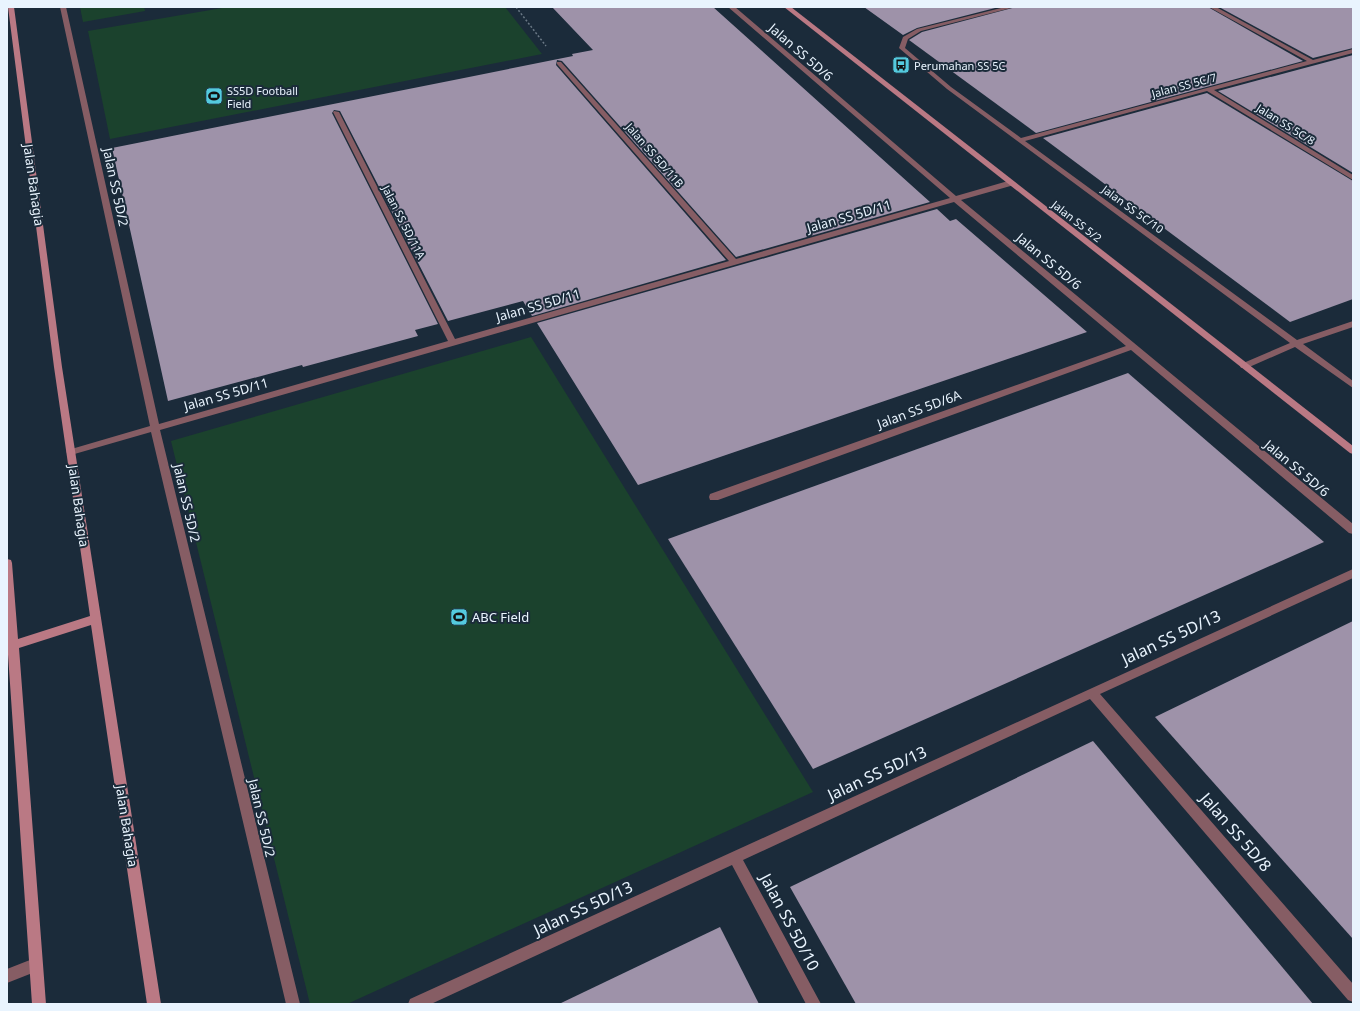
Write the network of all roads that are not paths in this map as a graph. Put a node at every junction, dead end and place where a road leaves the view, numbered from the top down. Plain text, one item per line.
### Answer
1 (11, 7) edge
2 (63, 7) edge
3 (731, 7) edge
4 (787, 7) edge
5 (1012, 7) edge
6 (1212, 7) edge
7 (1353, 51) edge
8 (559, 62) road end
9 (1313, 62) junction
10 (1208, 89) junction
11 (336, 112) dead end
12 (1021, 140) junction
13 (1353, 178) edge
14 (1011, 183) junction
15 (955, 199) junction
16 (734, 262) junction
17 (1353, 324) edge
18 (453, 343) junction
19 (1296, 343) junction
20 (1133, 346) junction
21 (1244, 366) junction
22 (1353, 385) edge
23 (155, 428) junction
24 (1353, 451) edge
25 (71, 452) junction
26 (714, 497) dead end
27 (1353, 530) edge
28 (7, 563) edge
29 (1353, 573) edge
30 (96, 619) junction
31 (13, 645) junction
32 (1092, 693) junction
33 (735, 857) junction
34 (35, 965) junction
35 (7, 976) edge
36 (1353, 995) edge
37 (39, 1004) edge
38 (154, 1004) edge
39 (293, 1004) edge
40 (415, 1004) edge
41 (814, 1004) edge

1 - 25 main road, Jalan Bahagia
2 - 23 street, Jalan SS 5D/2
3 - 15 street, Jalan SS 5D/6
4 - 14 main road, Jalan SS 5/2
5 - 12 street, Jalan SS 5C/10
6 - 9 street
7 - 9 street, Jalan SS 5C/7
8 - 16 street, Jalan SS 5D/11B
9 - 10 street, Jalan SS 5C/7
10 - 12 street, Jalan SS 5C/7
10 - 13 street, Jalan SS 5C/8
11 - 18 street, Jalan SS 5D/11A
12 - 19 street, Jalan SS 5C/10
14 - 15 street, Jalan SS 5D/11
14 - 21 main road, Jalan SS 5/2
15 - 16 street, Jalan SS 5D/11
15 - 20 street, Jalan SS 5D/6
16 - 18 street, Jalan SS 5D/11
17 - 19 street
18 - 23 street, Jalan SS 5D/11
19 - 21 street
19 - 22 street, Jalan SS 5C/10
20 - 26 street, Jalan SS 5D/6A
20 - 27 street, Jalan SS 5D/6
21 - 24 main road, Jalan SS 5/2
23 - 25 street, Jalan SS 5D/11
23 - 39 street, Jalan SS 5D/2
25 - 30 main road, Jalan Bahagia
28 - 31 main road
29 - 32 street, Jalan SS 5D/13
30 - 31 main road
30 - 38 main road, Jalan Bahagia
31 - 34 main road
32 - 33 street, Jalan SS 5D/13
32 - 36 street, Jalan SS 5D/8
33 - 40 street, Jalan SS 5D/13
33 - 41 street, Jalan SS 5D/10
34 - 35 street
34 - 37 main road

